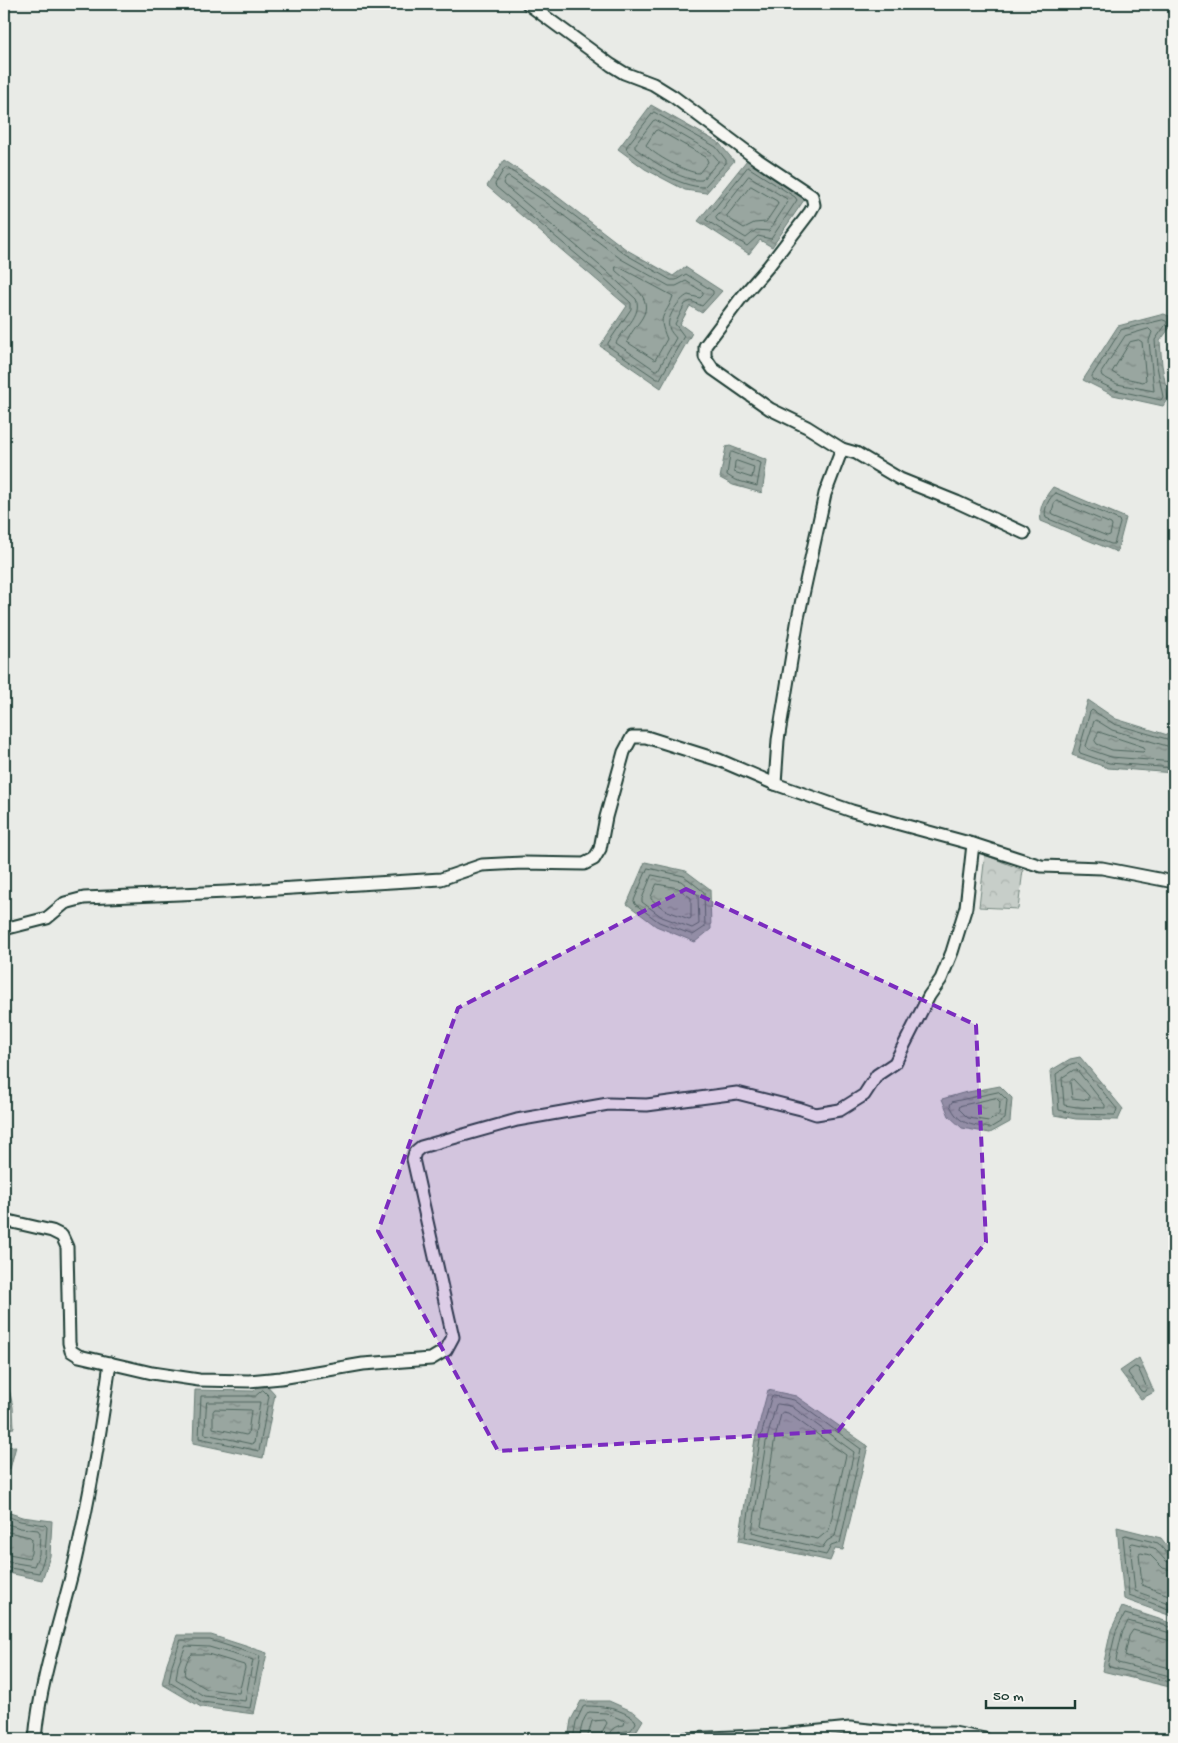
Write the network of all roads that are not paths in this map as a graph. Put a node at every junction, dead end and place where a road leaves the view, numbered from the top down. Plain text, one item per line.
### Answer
1 (528, 4) edge
2 (842, 449) junction
3 (1024, 533) dead end
4 (775, 784) junction
5 (973, 844) junction
6 (1174, 882) edge
7 (4, 929) edge
8 (4, 1220) edge
9 (110, 1363) junction
10 (35, 1739) edge
11 (685, 1739) edge
12 (985, 1739) edge

1 - 2 street
2 - 3 street
2 - 4 street
4 - 5 street
4 - 7 street
5 - 6 street
5 - 9 street
8 - 9 street
9 - 10 street
11 - 12 street

